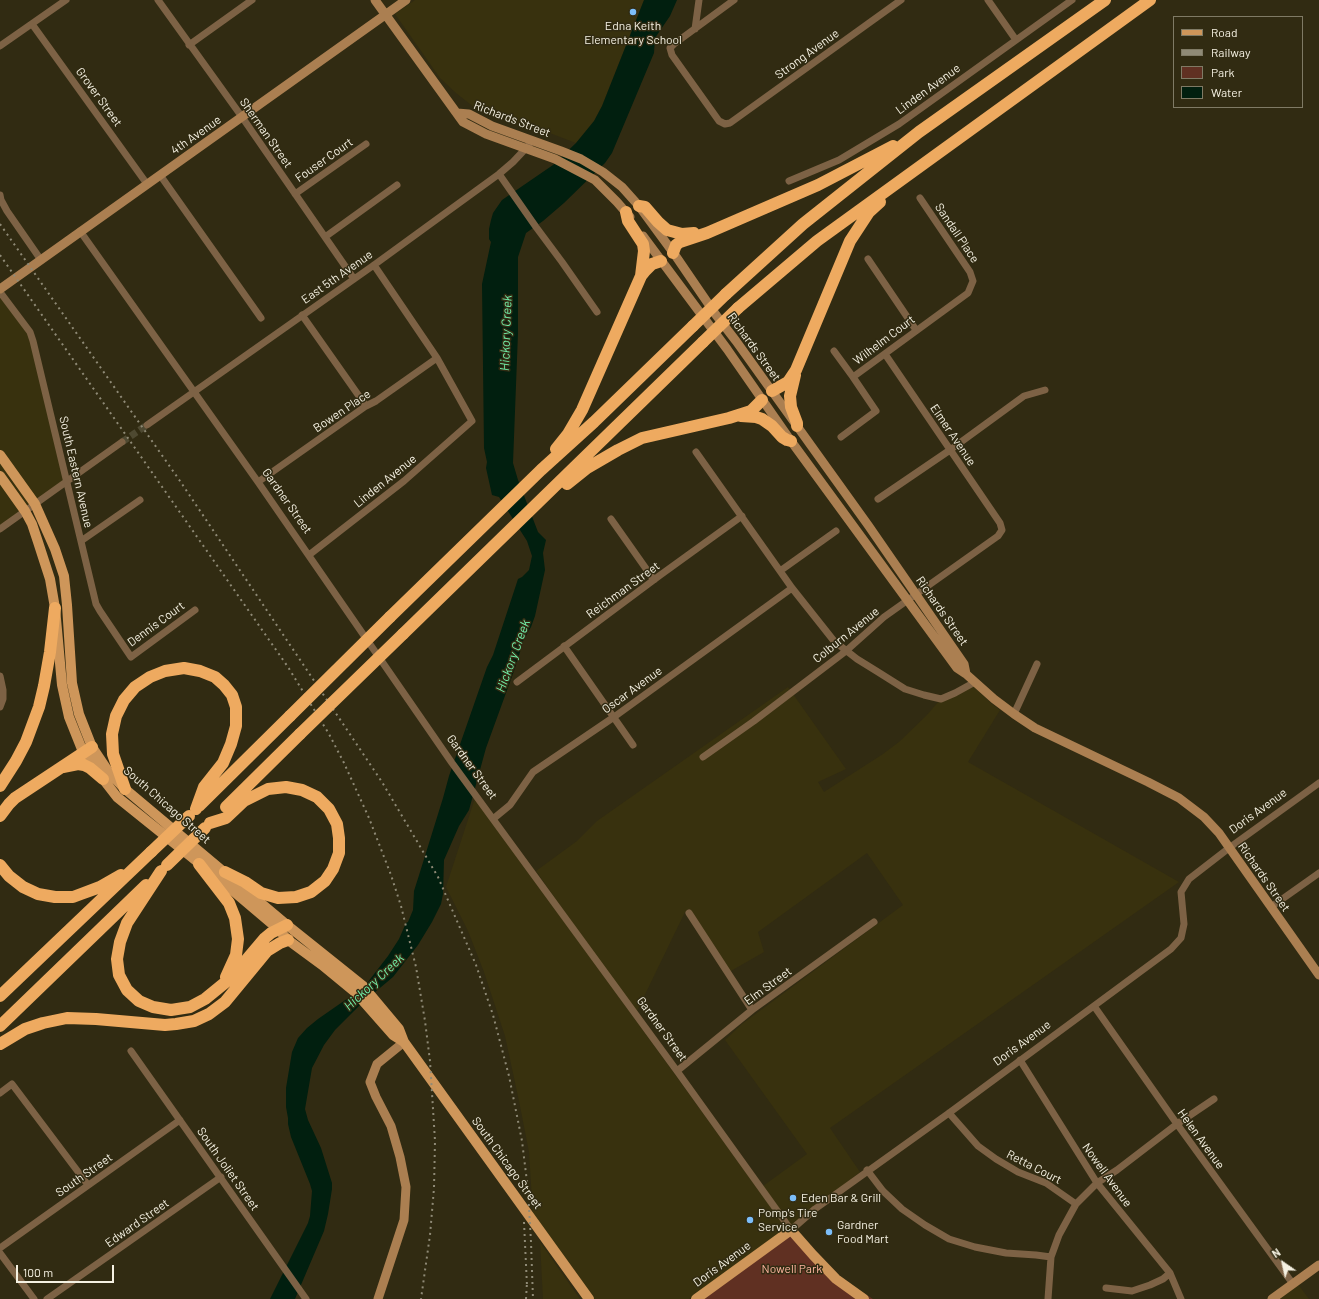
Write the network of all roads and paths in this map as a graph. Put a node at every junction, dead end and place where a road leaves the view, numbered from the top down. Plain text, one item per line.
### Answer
1 (66, 0) edge
2 (158, 0) edge
3 (252, 0) edge
4 (376, 0) edge
5 (406, 0) edge
6 (699, 0) edge
7 (734, 0) edge
8 (901, 0) edge
9 (988, 0) edge
10 (1072, 0) edge
11 (1105, 0) edge
12 (1150, 0) edge
13 (386, 14) junction
14 (32, 24) junction
15 (695, 29) junction
16 (1016, 40) junction
17 (189, 45) junction
18 (0, 46) edge
19 (457, 113) junction
20 (242, 117) junction
21 (919, 132) junction
22 (533, 140) junction
23 (366, 144) dead end
24 (526, 149) junction
25 (916, 168) junction
26 (500, 174) junction
27 (160, 175) junction
28 (789, 181) dead end
29 (147, 184) junction
30 (397, 185) dead end
31 (295, 194) junction
32 (0, 195) edge
33 (920, 198) dead end
34 (639, 206) junction
35 (626, 212) junction
36 (80, 231) junction
37 (707, 233) junction
38 (325, 237) junction
39 (673, 252) junction
40 (868, 259) dead end
41 (41, 260) junction
42 (661, 261) junction
43 (374, 264) junction
44 (641, 276) junction
45 (354, 279) junction
46 (973, 281) joint
47 (0, 290) edge
48 (597, 312) dead end
49 (302, 315) junction
50 (261, 318) dead end
51 (916, 330) junction
52 (834, 351) dead end
53 (885, 354) junction
54 (437, 358) junction
55 (796, 370) junction
56 (853, 377) junction
57 (1045, 390) dead end
58 (194, 391) junction
59 (772, 391) junction
60 (762, 400) junction
61 (366, 406) junction
62 (736, 416) junction
63 (147, 425) tunnel mouth
64 (797, 426) junction
65 (840, 437) dead end
66 (791, 441) junction
67 (122, 442) tunnel mouth
68 (950, 450) junction
69 (696, 452) dead end
70 (0, 455) edge
71 (541, 470) junction
72 (0, 476) edge
73 (68, 481) junction
74 (258, 482) junction
75 (550, 492) junction
76 (878, 499) dead end
77 (140, 500) dead end
78 (35, 504) junction
79 (25, 511) junction
80 (742, 516) junction
81 (611, 519) dead end
82 (0, 529) edge
83 (1002, 530) joint
84 (836, 531) dead end
85 (81, 541) junction
86 (309, 555) junction
87 (780, 571) junction
88 (654, 580) junction
89 (792, 588) junction
90 (916, 595) junction
91 (908, 600) junction
92 (55, 608) junction
93 (195, 610) dead end
94 (564, 646) junction
95 (846, 651) junction
96 (131, 657) joint
97 (1037, 664) dead end
98 (966, 674) junction
99 (0, 676) edge
100 (517, 682) dead end
101 (975, 682) junction
102 (0, 708) edge
103 (1014, 714) junction
104 (614, 717) junction
105 (633, 746) dead end
106 (87, 749) junction
107 (703, 757) dead end
108 (56, 769) junction
109 (103, 779) junction
110 (1319, 783) edge
111 (0, 786) edge
112 (125, 789) junction
113 (192, 812) junction
114 (0, 816) edge
115 (493, 818) junction
116 (207, 825) junction
117 (1229, 848) junction
118 (199, 864) junction
119 (0, 865) edge
120 (138, 865) junction
121 (164, 868) junction
122 (225, 872) junction
123 (1319, 872) edge
124 (1271, 907) junction
125 (689, 913) dead end
126 (874, 922) dead end
127 (282, 927) junction
128 (288, 940) junction
129 (342, 975) junction
130 (1319, 975) edge
131 (218, 988) junction
132 (0, 996) edge
133 (1094, 1006) junction
134 (752, 1010) junction
135 (0, 1026) edge
136 (404, 1042) junction
137 (0, 1044) edge
138 (131, 1051) dead end
139 (1020, 1060) junction
140 (677, 1071) junction
141 (0, 1092) edge
142 (1214, 1099) dead end
143 (948, 1113) junction
144 (180, 1120) junction
145 (1177, 1124) junction
146 (867, 1170) junction
147 (221, 1177) junction
148 (1097, 1183) junction
149 (88, 1185) junction
150 (1076, 1204) junction
151 (791, 1230) junction
152 (0, 1248) edge
153 (0, 1253) edge
154 (1052, 1257) junction
155 (1319, 1265) edge
156 (1170, 1273) junction
157 (1293, 1284) junction
158 (1106, 1288) dead end
159 (34, 1299) edge
160 (47, 1299) edge
161 (306, 1299) edge
162 (378, 1299) edge
163 (589, 1299) edge
164 (696, 1299) edge
165 (864, 1299) edge
166 (1048, 1299) edge
167 (1181, 1299) edge
168 (1272, 1299) edge

1 - 14 street
2 - 17 street, Sherman Street
3 - 17 street
4 - 13 street, Richards Street
5 - 13 street, 4th Avenue
6 - 15 street
7 - 15 street
8 - 15 street, Strong Avenue
9 - 16 street
10 - 16 street, Linden Avenue
11 - 21 highway
12 - 25 highway
13 - 19 street, Richards Street
13 - 20 street, 4th Avenue
14 - 18 street
14 - 29 street, Grover Street
16 - 28 street, Linden Avenue
17 - 20 street, Sherman Street
19 - 22 street, Richards Street
19 - 24 street, Richards Street
20 - 27 street, 4th Avenue
20 - 31 street, Sherman Street
21 - 37 highway
21 - 71 highway, bridge
22 - 24 street, East 5th Avenue
22 - 34 street, Richards Street
23 - 31 street, Fouser Court
24 - 26 street, East 5th Avenue
24 - 35 street, Richards Street
25 - 55 highway
25 - 75 highway, bridge
26 - 43 street, East 5th Avenue
26 - 48 street
27 - 29 street, 4th Avenue
27 - 50 street
29 - 36 street, 4th Avenue
30 - 38 street
31 - 38 street, Sherman Street
32 - 41 street
33 - 46 street, Sandall Place
34 - 37 highway
34 - 39 street, Richards Street
35 - 42 street, Richards Street
35 - 44 highway
36 - 41 street, 4th Avenue
36 - 58 street, Gardner Street
37 - 39 highway
38 - 45 street, Sherman Street
39 - 42 street
39 - 59 street, Richards Street
40 - 51 street
41 - 47 street, 4th Avenue
42 - 44 highway
42 - 60 street, Richards Street
43 - 45 street, East 5th Avenue
43 - 54 street
44 - 71 highway
45 - 49 street, East 5th Avenue
46 - 51 street, Wilhelm Court
47 - 73 street, South Eastern Avenue
49 - 58 street, East 5th Avenue
49 - 61 street
51 - 53 street, Wilhelm Court
52 - 56 street
53 - 56 street, Wilhelm Court
53 - 68 street, Elmer Avenue
54 - 61 street, Bowen Place
54 - 86 street, Linden Avenue
55 - 59 highway
55 - 64 highway
56 - 65 street, Wilhelm Court
57 - 68 street
58 - 63 street, East 5th Avenue
58 - 74 street, Gardner Street
59 - 60 street
59 - 64 street, Richards Street
60 - 62 highway
60 - 66 street, Richards Street
61 - 74 street, Bowen Place
62 - 66 highway
62 - 75 highway
64 - 90 street, Richards Street
66 - 91 street, Richards Street
67 - 73 street
68 - 76 street
68 - 83 street, Elmer Avenue
69 - 80 street
70 - 78 main road, South Chicago Street
71 - 113 highway, bridge
72 - 79 main road, South Chicago Street
73 - 78 street
73 - 85 street, South Eastern Avenue
74 - 86 street, Gardner Street
75 - 116 highway, bridge
77 - 85 street
78 - 79 street
78 - 106 main road, South Chicago Street
79 - 82 street
79 - 92 main road, South Chicago Street
80 - 87 street
80 - 88 street, Reichman Street
81 - 88 street
83 - 90 street, Colburn Avenue
84 - 87 street
85 - 96 street, South Eastern Avenue
86 - 115 street, Gardner Street
87 - 89 street
88 - 94 street, Reichman Street
89 - 95 street
89 - 104 street, Oscar Avenue
90 - 91 street, Colburn Avenue
90 - 98 street, Richards Street
91 - 95 street, Colburn Avenue
91 - 98 street, Richards Street
92 - 106 main road, South Chicago Street
92 - 111 highway
93 - 96 street, Dennis Court
94 - 100 street, Reichman Street
94 - 104 street
95 - 101 street
95 - 107 street, Colburn Avenue
97 - 103 street
98 - 101 street, Richards Street
99 - 102 street
101 - 103 street, Richards Street
103 - 117 street, Richards Street
104 - 105 street
104 - 115 street, Oscar Avenue
106 - 108 highway
106 - 109 main road, South Chicago Street
106 - 112 main road, South Chicago Street
108 - 109 highway
108 - 114 highway
109 - 118 main road, South Chicago Street
110 - 117 street, Doris Avenue
112 - 113 highway
112 - 122 main road, South Chicago Street
113 - 120 highway, bridge
115 - 140 street, Gardner Street
116 - 121 highway, bridge
116 - 122 highway
117 - 124 street, Richards Street
117 - 133 street, Doris Avenue
118 - 127 main road, South Chicago Street
118 - 131 highway
119 - 120 highway
120 - 132 highway
121 - 131 highway
121 - 135 highway
122 - 127 main road, South Chicago Street
123 - 124 street
124 - 130 street, Richards Street
125 - 134 street
126 - 134 street, Elm Street
127 - 128 main road, South Chicago Street
127 - 129 main road, South Chicago Street
127 - 131 highway
128 - 129 main road, South Chicago Street
128 - 137 highway
129 - 136 main road, South Chicago Street
133 - 139 street, Doris Avenue
133 - 145 street, Helen Avenue
134 - 140 street, Elm Street
136 - 162 street
136 - 163 main road, South Chicago Street
138 - 144 street, South Joliet Street
139 - 143 street, Doris Avenue
139 - 148 street, Nowell Avenue
140 - 151 street, Gardner Street
141 - 149 street
142 - 145 street
143 - 146 street, Doris Avenue
143 - 150 street, Retta Court
144 - 147 street, South Joliet Street
144 - 149 street, South Street
145 - 148 street
145 - 157 street, Helen Avenue
146 - 151 street, Doris Avenue
146 - 154 street
147 - 160 street, Edward Street
147 - 161 street, South Joliet Street
148 - 150 street
148 - 156 street, Nowell Avenue
149 - 152 street, South Street
150 - 154 street
151 - 164 main road, Doris Avenue
151 - 165 main road, Gardner Street
153 - 159 street
154 - 166 street
155 - 157 street
156 - 158 street
156 - 167 street, Nowell Avenue
157 - 168 street

